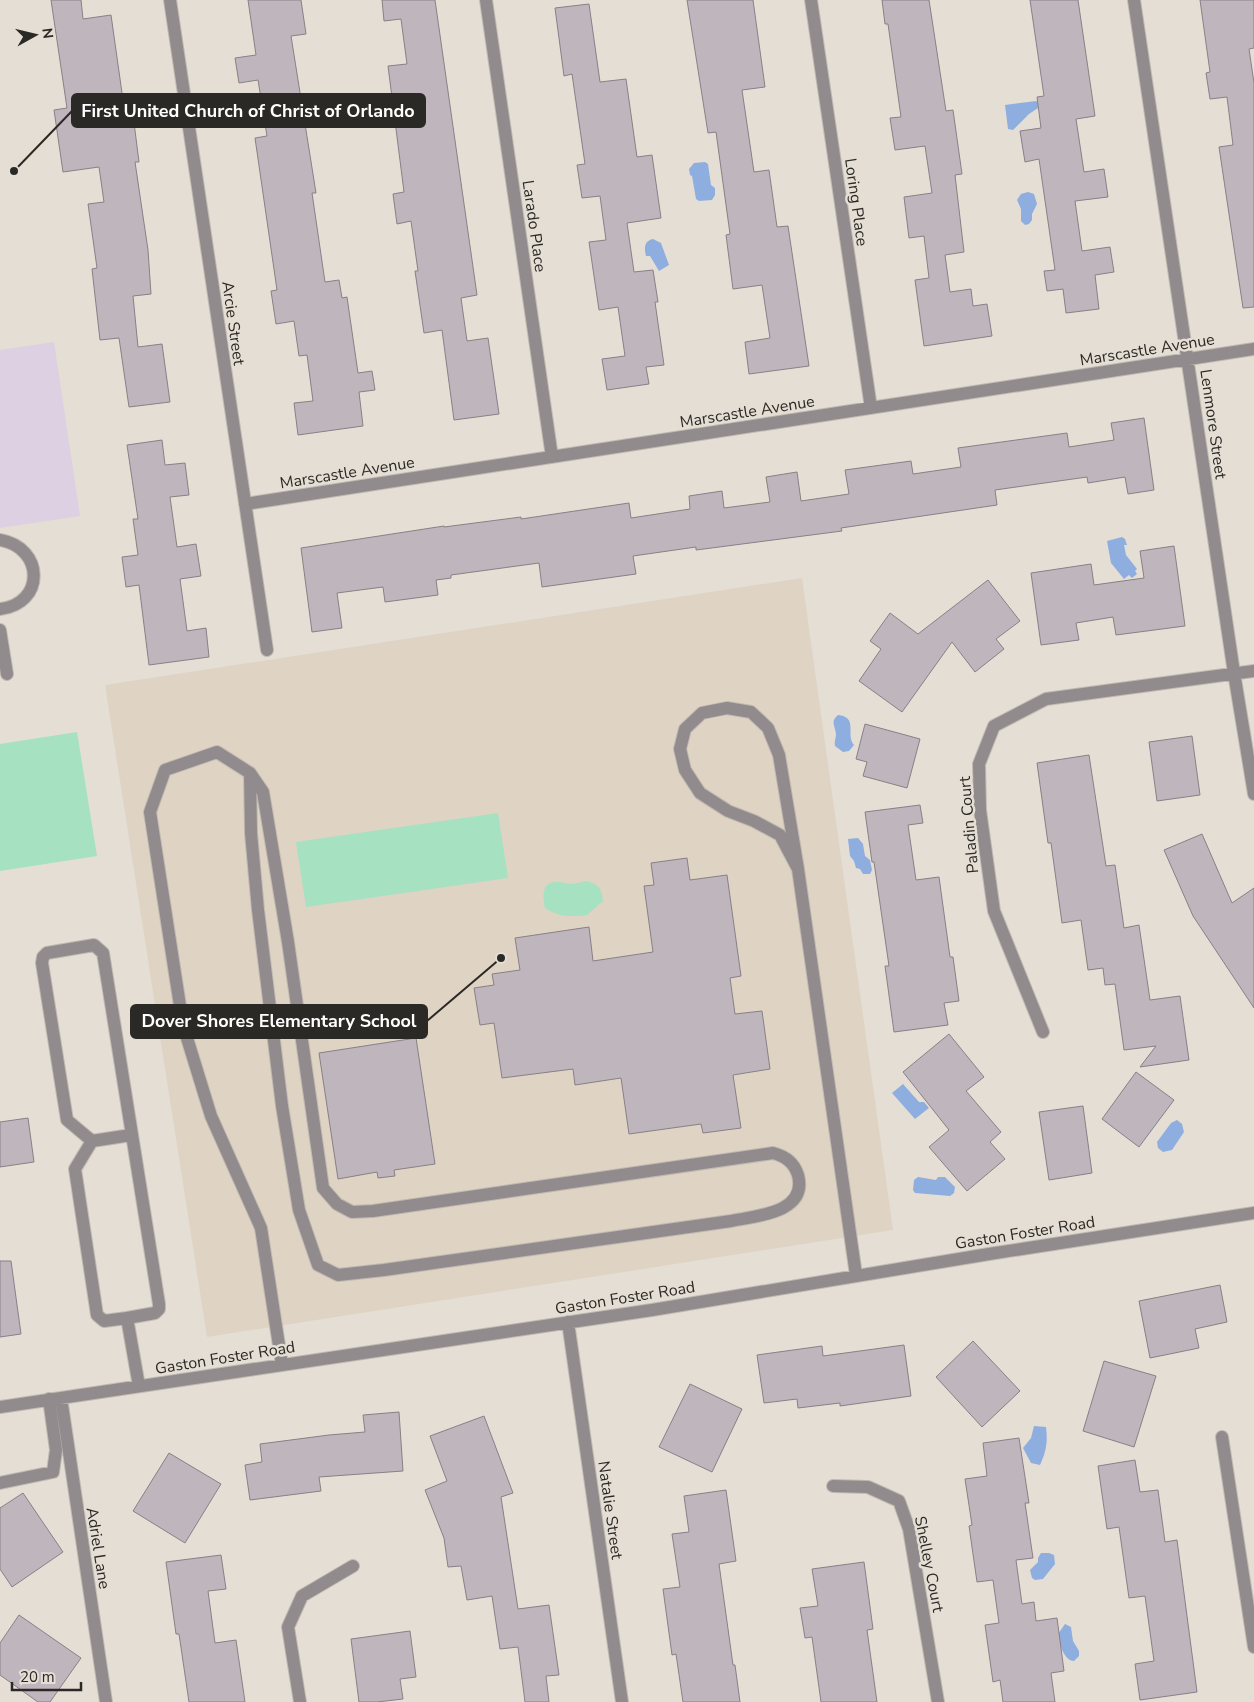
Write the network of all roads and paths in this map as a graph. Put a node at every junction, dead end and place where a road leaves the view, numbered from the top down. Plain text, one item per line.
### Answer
1 (170, 0) edge
2 (486, 0) edge
3 (811, 0) edge
4 (1134, 0) edge
5 (1254, 349) edge
6 (1188, 360) junction
7 (871, 408) junction
8 (552, 457) junction
9 (245, 504) junction
10 (0, 540) edge
11 (0, 609) edge
12 (0, 630) edge
13 (267, 650) dead end
14 (1254, 670) edge
15 (7, 674) dead end
16 (1234, 674) junction
17 (250, 773) junction
18 (1254, 794) edge
19 (798, 869) junction
20 (1043, 1032) dead end
21 (131, 1135) junction
22 (92, 1141) junction
23 (1254, 1213) edge
24 (856, 1276) junction
25 (127, 1318) junction
26 (568, 1322) junction
27 (282, 1365) junction
28 (139, 1386) junction
29 (55, 1399) junction
30 (0, 1407) edge
31 (1222, 1436) dead end
32 (0, 1482) edge
33 (833, 1486) dead end
34 (352, 1566) dead end
35 (1254, 1647) edge
36 (106, 1702) edge
37 (300, 1702) edge
38 (622, 1702) edge
39 (938, 1702) edge

1 - 9 street, Arcie Street
2 - 8 street, Larado Place
3 - 7 street, Loring Place
4 - 6 street, Lenmore Street
5 - 6 street, Marscastle Avenue
6 - 7 street, Marscastle Avenue
6 - 16 street, Lenmore Street
7 - 8 street, Marscastle Avenue
8 - 9 street, Marscastle Avenue
9 - 13 street, Arcie Street
10 - 11 street
12 - 15 street
14 - 16 street, Paladin Court
16 - 18 street, Lenmore Street
16 - 20 street, Paladin Court
17 - 17 street
17 - 27 street
19 - 19 street
19 - 24 street
21 - 22 street
21 - 22 street
21 - 25 street
22 - 25 street
23 - 24 street, Gaston Foster Road
24 - 26 street, Gaston Foster Road
25 - 28 street
26 - 27 street, Gaston Foster Road
26 - 38 street, Natalie Street
27 - 28 street, Gaston Foster Road
28 - 29 street, Gaston Foster Road
29 - 30 street, Gaston Foster Road
29 - 32 street
29 - 36 street, Adriel Lane
31 - 35 street
33 - 39 street, Shelley Court
34 - 37 street

